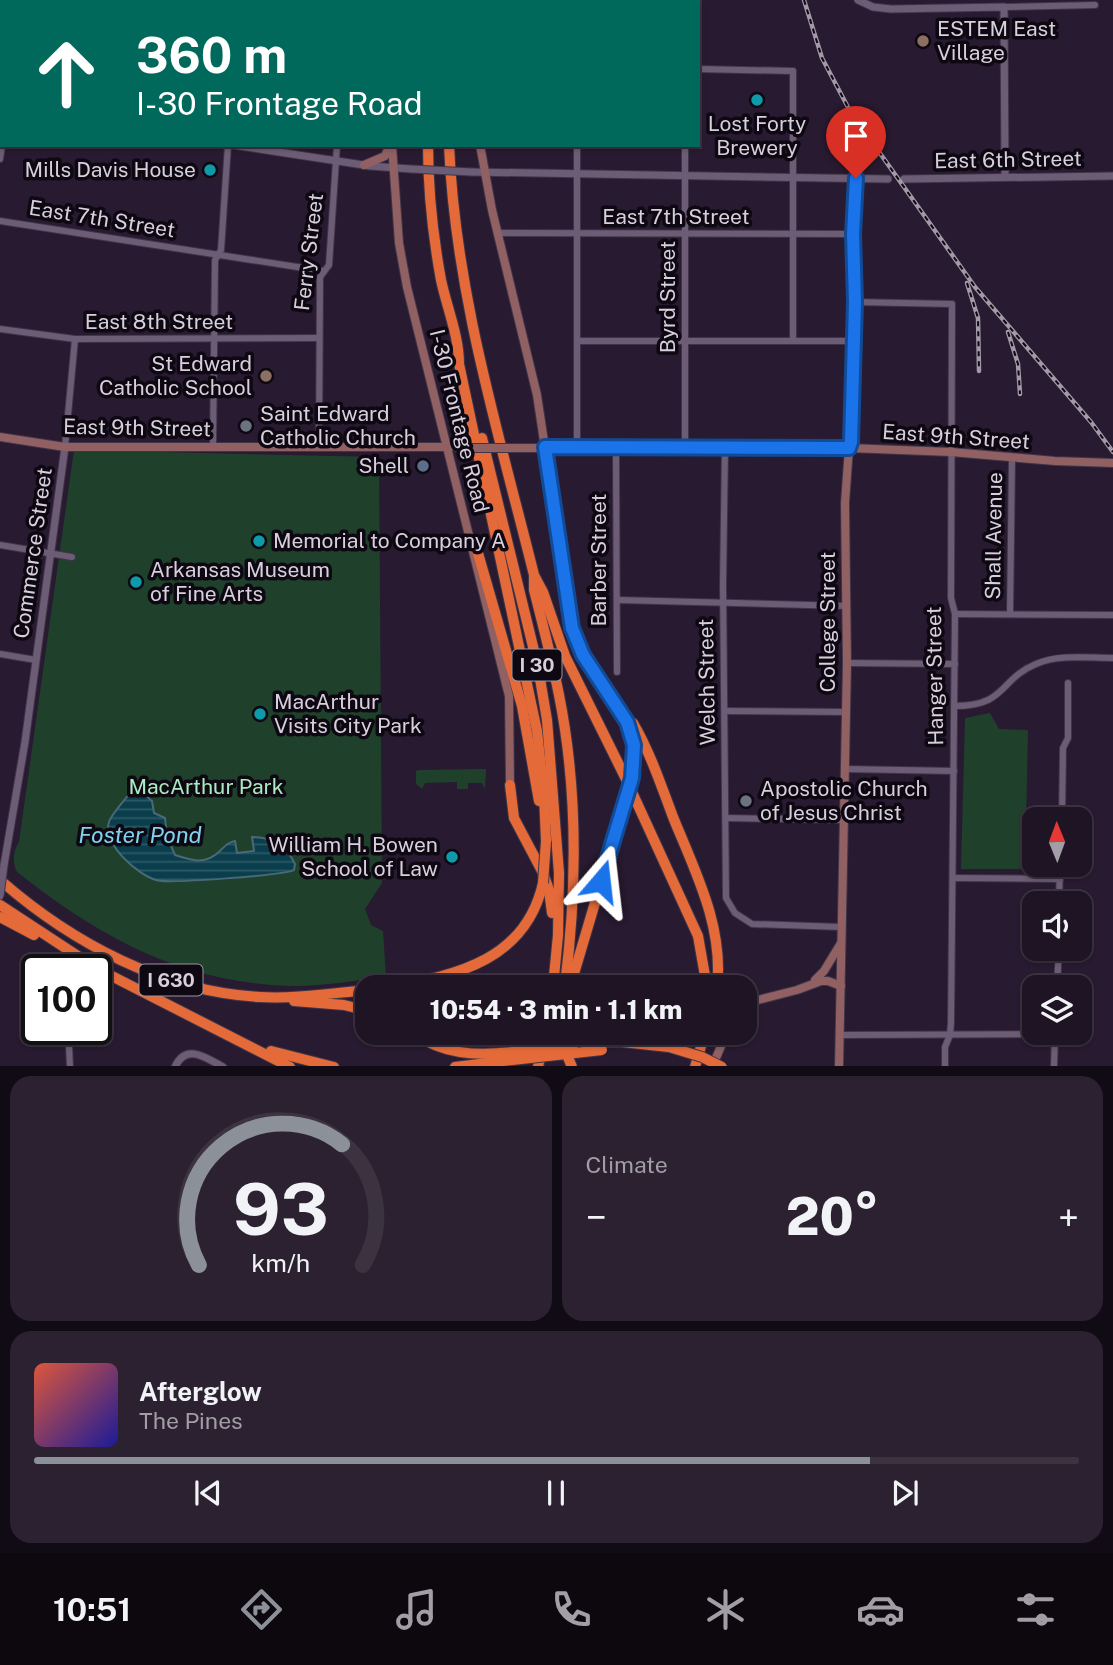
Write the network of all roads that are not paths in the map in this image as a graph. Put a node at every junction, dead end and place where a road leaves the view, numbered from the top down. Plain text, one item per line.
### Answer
1 (858, 0) edge
2 (1095, 5) dead end
3 (1004, 7) junction
4 (700, 69) edge
5 (228, 147) edge
6 (246, 147) edge
7 (337, 147) edge
8 (390, 147) edge
9 (391, 147) edge
10 (428, 147) edge
11 (449, 147) edge
12 (480, 147) edge
13 (577, 147) edge
14 (685, 147) edge
15 (337, 161) junction
16 (364, 165) junction
17 (393, 168) junction
18 (484, 172) junction
19 (578, 175) junction
20 (685, 176) junction
21 (1005, 176) junction
22 (1113, 176) edge
23 (792, 177) junction
24 (856, 178) junction
25 (888, 178) dead end
26 (904, 179) dead end
27 (0, 221) edge
28 (498, 233) junction
29 (577, 234) junction
30 (685, 234) junction
31 (793, 234) junction
32 (853, 234) junction
33 (218, 254) junction
34 (323, 271) junction
35 (855, 302) junction
36 (0, 328) edge
37 (319, 338) junction
38 (75, 339) junction
39 (214, 340) junction
40 (577, 341) junction
41 (685, 341) junction
42 (793, 341) junction
43 (852, 341) junction
44 (459, 351) junction
45 (0, 437) edge
46 (65, 447) junction
47 (213, 447) junction
48 (319, 447) junction
49 (452, 447) junction
50 (545, 447) junction
51 (577, 447) junction
52 (616, 448) junction
53 (685, 448) junction
54 (725, 448) junction
55 (849, 448) junction
56 (951, 452) junction
57 (1012, 458) junction
58 (1113, 463) edge
59 (0, 545) edge
60 (473, 547) junction
61 (52, 552) junction
62 (561, 554) joint
63 (72, 557) dead end
64 (534, 575) junction
65 (618, 600) junction
66 (723, 603) junction
67 (847, 606) junction
68 (955, 614) junction
69 (1010, 614) junction
70 (1113, 615) edge
71 (0, 654) edge
72 (1113, 659) edge
73 (36, 660) junction
74 (847, 663) junction
75 (955, 663) junction
76 (617, 672) dead end
77 (597, 676) junction
78 (1068, 683) dead end
79 (955, 706) junction
80 (725, 711) junction
81 (845, 712) junction
82 (845, 769) junction
83 (954, 771) junction
84 (510, 785) joint
85 (1062, 807) edge
86 (726, 818) junction
87 (844, 820) junction
88 (546, 841) junction
89 (953, 878) junction
90 (1060, 879) joint
91 (0, 880) edge
92 (1060, 891) edge
93 (0, 896) edge
94 (0, 905) edge
95 (0, 917) edge
96 (841, 927) junction
97 (841, 943) junction
98 (64, 949) junction
99 (824, 971) junction
100 (841, 973) junction
101 (445, 975) edge
102 (552, 975) edge
103 (553, 975) edge
104 (568, 975) edge
105 (571, 975) edge
106 (706, 975) edge
107 (717, 975) edge
108 (808, 985) junction
109 (841, 986) junction
110 (355, 991) edge
111 (261, 997) junction
112 (757, 1001) edge
113 (355, 1007) edge
114 (1022, 1034) edge
115 (840, 1035) junction
116 (950, 1035) junction
117 (436, 1045) edge
118 (542, 1045) edge
119 (556, 1045) edge
120 (563, 1045) edge
121 (701, 1045) edge
122 (722, 1045) edge
123 (1055, 1045) edge
124 (69, 1046) dead end
125 (252, 1046) junction
126 (512, 1056) junction
127 (70, 1066) edge
128 (175, 1066) edge
129 (223, 1066) edge
130 (290, 1066) edge
131 (334, 1066) edge
132 (455, 1066) edge
133 (538, 1066) edge
134 (554, 1066) edge
135 (572, 1066) edge
136 (695, 1066) edge
137 (713, 1066) edge
138 (722, 1066) edge
139 (839, 1066) edge
140 (945, 1066) edge
141 (1054, 1066) edge

1 - 3 street
2 - 3 street
3 - 21 street
4 - 23 street
5 - 33 street
6 - 15 street
7 - 15 street, Ferry Street
8 - 16 main road
9 - 17 main road, I-30 Frontage Road
10 - 44 highway, I 30
11 - 64 highway, I 30
12 - 18 main road
13 - 19 street
14 - 20 street, Byrd Street
15 - 16 street
15 - 34 street, Ferry Street
16 - 17 street
17 - 18 street, bridge
17 - 49 main road, I-30 Frontage Road
18 - 19 street
18 - 28 main road
19 - 20 street
19 - 29 street
20 - 23 street
20 - 30 street, Byrd Street
21 - 22 street, East 6th Street
21 - 26 street, East 6th Street
23 - 24 street
23 - 31 street
24 - 25 street
24 - 32 street, College Street
27 - 33 street, East 7th Street
28 - 29 street, East 7th Street
28 - 50 main road
29 - 30 street, East 7th Street
29 - 40 street
30 - 31 street, East 7th Street
30 - 41 street, Byrd Street
31 - 32 street, East 7th Street
31 - 42 street
32 - 35 street, College Street
33 - 34 street, East 7th Street
33 - 39 street
34 - 37 street, Ferry Street
35 - 43 street, College Street
35 - 56 street, Hanger Street
36 - 38 street, East 8th Street
37 - 39 street, East 8th Street
37 - 48 street, Ferry Street
38 - 39 street, East 8th Street
38 - 46 street, Commerce Street
39 - 47 street
40 - 41 street
40 - 51 street
41 - 42 street
41 - 53 street, Byrd Street
42 - 43 street
43 - 55 street, College Street
44 - 88 highway
44 - 103 highway, I 30
45 - 46 main road, East 9th Street
46 - 47 main road, East 9th Street
46 - 61 street, Commerce Street
47 - 48 main road, East 9th Street
48 - 49 main road, East 9th Street
49 - 50 main road, East 9th Street, bridge
49 - 60 main road, I-30 Frontage Road
50 - 51 main road, East 9th Street
50 - 62 main road
51 - 52 main road, East 9th Street
52 - 53 main road, East 9th Street
52 - 65 street, Barber Street
53 - 54 main road, East 9th Street
54 - 55 main road, East 9th Street
54 - 66 street, Welch Street
55 - 56 main road, East 9th Street
55 - 67 main road, College Street
56 - 57 main road, East 9th Street
56 - 68 street, Hanger Street
57 - 58 main road, East 9th Street
57 - 69 street, Shall Avenue
59 - 61 street
60 - 84 main road, I-30 Frontage Road
60 - 88 highway
61 - 63 street
61 - 73 street, Commerce Street
62 - 77 highway
64 - 104 highway, I 30
64 - 106 highway, bridge
65 - 66 street
65 - 76 street, Barber Street
66 - 67 street
66 - 80 street, Welch Street
67 - 74 main road, College Street
68 - 69 street
68 - 75 street, Hanger Street
69 - 70 street
71 - 73 street
72 - 79 street
73 - 93 street, Commerce Street, bridge
74 - 75 street
74 - 81 main road, College Street
75 - 79 street, Hanger Street
77 - 105 highway
77 - 107 highway
78 - 85 street
79 - 83 street, Hanger Street
80 - 81 street
80 - 86 street, Welch Street
81 - 82 main road, College Street
82 - 83 street
82 - 87 main road, College Street
83 - 89 street, Hanger Street
84 - 102 highway
86 - 87 street
86 - 96 street, Welch Street
87 - 96 main road, College Street
88 - 101 highway, bridge
89 - 90 street
89 - 116 street, Hanger Street
90 - 92 street
91 - 111 highway, I 630
94 - 98 highway, I 630
95 - 98 highway
96 - 97 main road, College Street
97 - 99 main road
97 - 100 main road, College Street
98 - 125 highway, I 630
99 - 100 main road
99 - 108 main road
100 - 109 main road, College Street
108 - 109 main road
108 - 112 main road
109 - 115 main road, College Street
110 - 111 highway, I 630
111 - 113 highway
114 - 116 street
115 - 116 street
115 - 139 main road, College Street
116 - 140 street, Hanger Street
117 - 126 highway
118 - 133 highway
119 - 134 highway
120 - 135 highway, bridge
121 - 136 highway
122 - 137 main road
123 - 141 street
124 - 127 street
125 - 130 highway, I 630
125 - 131 highway
126 - 132 highway
126 - 138 highway, bridge
128 - 129 street

